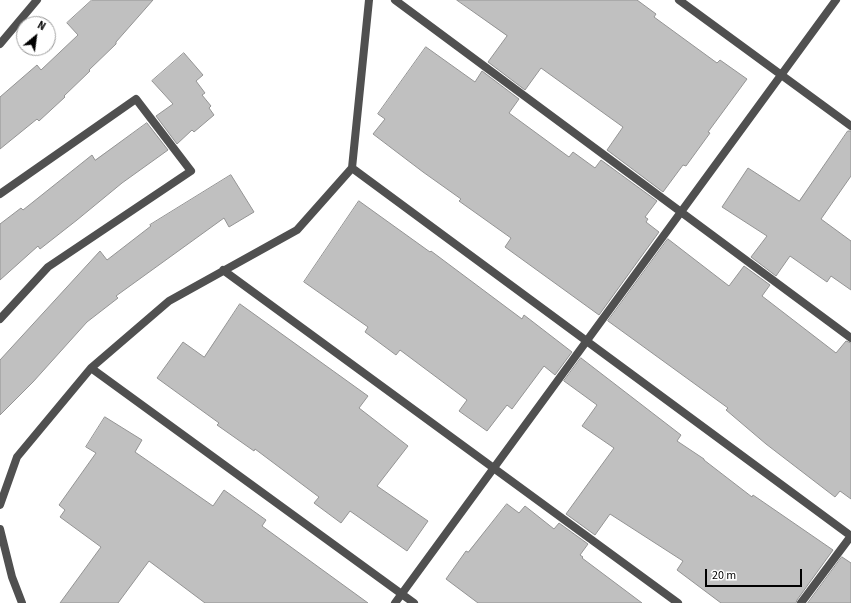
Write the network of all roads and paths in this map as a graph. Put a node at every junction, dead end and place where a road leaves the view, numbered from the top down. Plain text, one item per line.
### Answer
1 (37, 0) edge
2 (369, 0) edge
3 (395, 0) edge
4 (679, 0) edge
5 (836, 0) edge
6 (0, 44) edge
7 (781, 75) junction
8 (851, 126) edge
9 (352, 168) junction
10 (0, 194) edge
11 (681, 212) junction
12 (223, 270) junction
13 (0, 319) edge
14 (851, 338) edge
15 (586, 341) junction
16 (91, 368) junction
17 (494, 468) junction
18 (0, 505) edge
19 (0, 528) edge
20 (851, 536) edge
21 (402, 594) junction
22 (22, 603) edge
23 (395, 603) edge
24 (414, 603) edge
25 (678, 603) edge
26 (801, 603) edge

1 - 6 street
2 - 9 street
3 - 11 street
4 - 7 street
5 - 7 street
7 - 8 street
7 - 11 street
9 - 12 street
9 - 15 street
10 - 13 street
11 - 14 street
11 - 15 street
12 - 16 street
12 - 17 street
15 - 17 street
15 - 20 street
16 - 18 street
16 - 21 street
17 - 21 street
17 - 25 street
19 - 22 street
20 - 26 street
21 - 23 street
21 - 24 street

